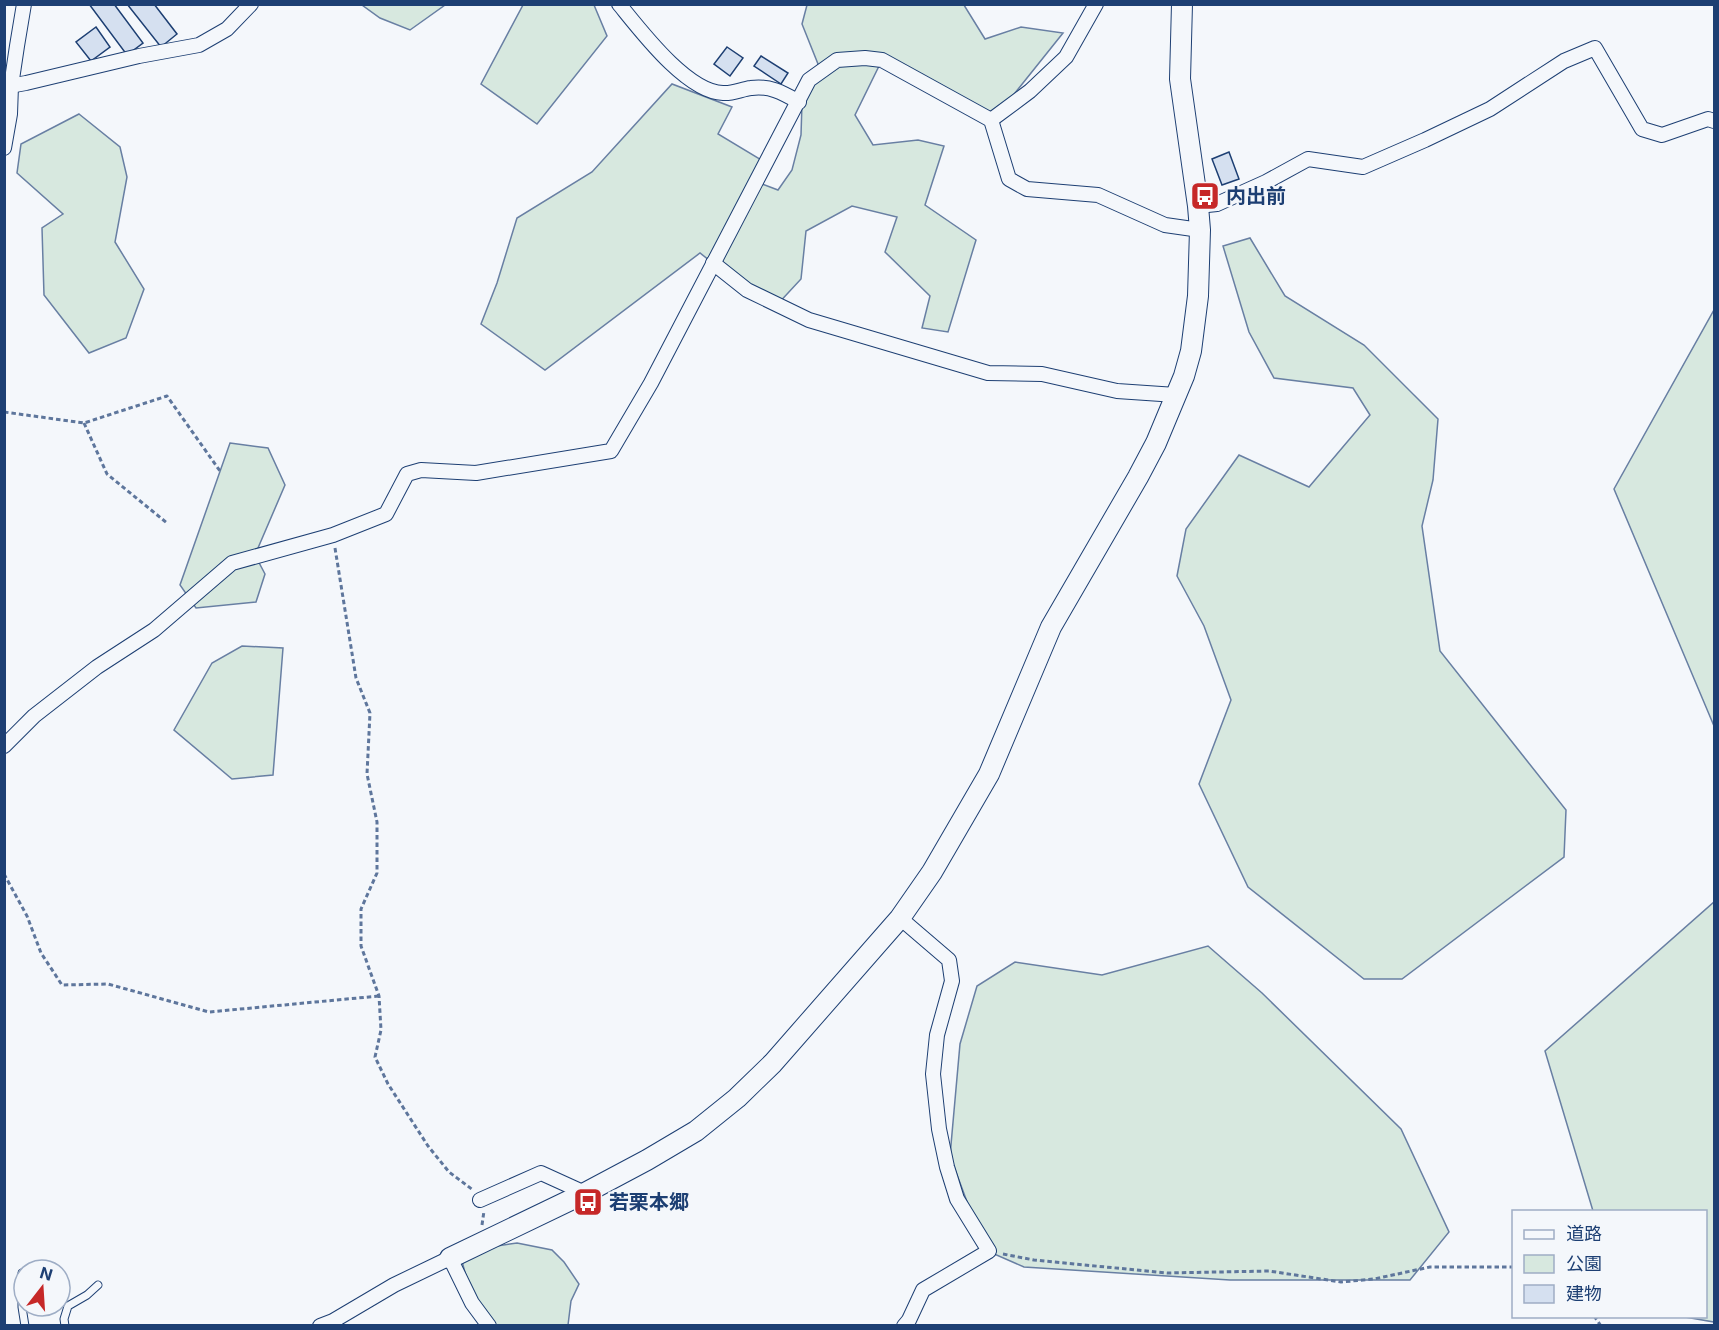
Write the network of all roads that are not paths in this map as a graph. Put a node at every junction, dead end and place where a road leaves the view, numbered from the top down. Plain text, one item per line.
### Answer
1 (24, 4) edge
2 (251, 4) edge
3 (619, 4) edge
4 (1096, 4) edge
5 (1182, 4) edge
6 (8, 86) edge
7 (799, 102) junction
8 (992, 120) junction
9 (1714, 121) edge
10 (4, 148) edge
11 (1198, 207) junction
12 (1200, 230) junction
13 (712, 262) junction
14 (1176, 395) junction
15 (4, 746) edge
16 (900, 918) junction
17 (585, 1193) junction
18 (480, 1200) road end
19 (450, 1258) junction
20 (98, 1285) dead end
21 (65, 1326) edge
22 (320, 1326) edge
23 (489, 1326) edge
24 (904, 1326) edge

1 - 6 street
2 - 6 street
3 - 7 street
4 - 8 street
5 - 11 street
6 - 10 street
7 - 8 street
7 - 13 street
8 - 12 street
9 - 11 street
11 - 12 street
12 - 14 street
13 - 14 street
13 - 15 street
14 - 16 street
16 - 17 street
16 - 24 street
17 - 18 street
17 - 19 street
19 - 22 street
19 - 23 street
20 - 21 lane

